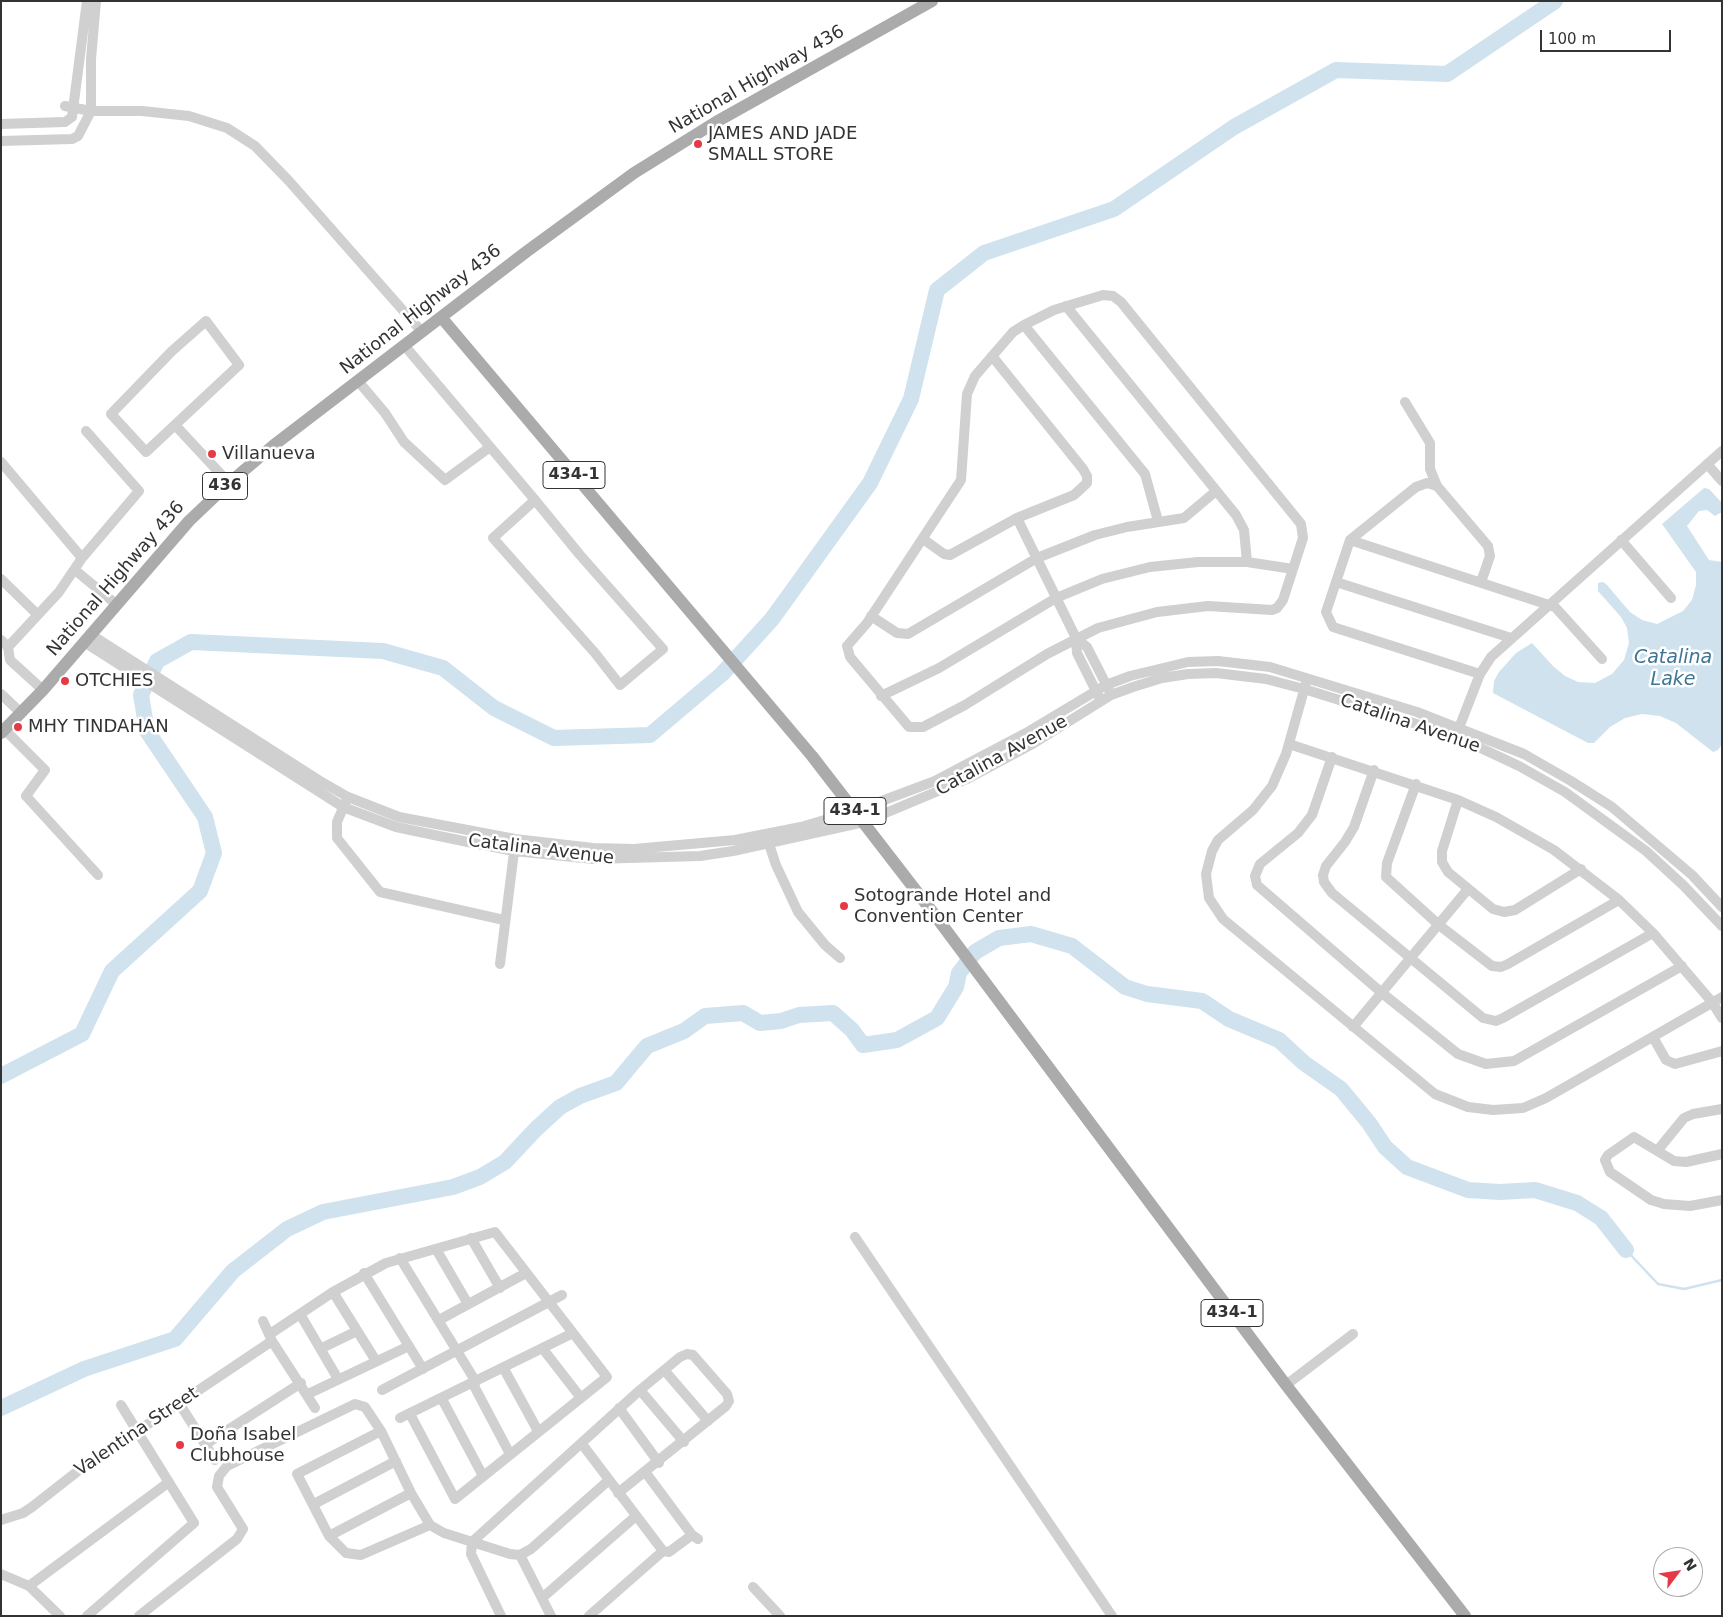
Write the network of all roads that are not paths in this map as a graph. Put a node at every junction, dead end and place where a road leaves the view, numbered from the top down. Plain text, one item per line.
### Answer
1 (86, 1) edge
2 (96, 1) edge
3 (932, 1) edge
4 (76, 72) junction
5 (91, 77) junction
6 (69, 106) junction
7 (91, 111) junction
8 (1, 124) edge
9 (1, 141) edge
10 (1066, 306) junction
11 (441, 317) junction
12 (1024, 325) junction
13 (422, 332) junction
14 (404, 345) junction
15 (992, 356) junction
16 (358, 381) junction
17 (1405, 402) dead end
18 (175, 425) junction
19 (86, 431) dead end
20 (490, 447) junction
21 (1722, 451) edge
22 (1, 462) edge
23 (1707, 464) junction
24 (1722, 481) edge
25 (229, 483) junction
26 (1437, 486) junction
27 (1216, 491) junction
28 (535, 500) junction
29 (1017, 518) junction
30 (1158, 521) junction
31 (923, 539) junction
32 (1350, 540) junction
33 (1621, 540) junction
34 (82, 558) junction
35 (1037, 558) junction
36 (1247, 562) junction
37 (1293, 569) junction
38 (75, 570) junction
39 (1, 579) edge
40 (1336, 582) junction
41 (1481, 582) junction
42 (1056, 598) junction
43 (1671, 598) dead end
44 (116, 604) junction
45 (1549, 604) junction
46 (38, 615) junction
47 (871, 616) junction
48 (87, 638) junction
49 (1076, 638) junction
50 (1511, 638) junction
51 (4, 644) edge
52 (1602, 659) dead end
53 (1480, 674) junction
54 (1307, 677) junction
55 (1304, 689) junction
56 (43, 690) junction
57 (1109, 690) junction
58 (174, 693) junction
59 (1, 694) edge
60 (881, 696) junction
61 (1099, 696) junction
62 (20, 712) junction
63 (3, 731) edge
64 (1457, 731) junction
65 (1289, 744) junction
66 (1332, 757) junction
67 (1374, 770) junction
68 (1416, 784) junction
69 (348, 797) junction
70 (1458, 800) junction
71 (343, 808) junction
72 (855, 811) junction
73 (864, 822) junction
74 (515, 839) junction
75 (770, 839) junction
76 (514, 850) junction
77 (1581, 869) junction
78 (98, 875) dead end
79 (1468, 889) junction
80 (1619, 900) junction
81 (1722, 907) edge
82 (504, 920) junction
83 (1439, 925) junction
84 (1722, 926) edge
85 (1653, 933) junction
86 (840, 958) dead end
87 (1411, 958) junction
88 (500, 964) dead end
89 (1682, 966) junction
90 (1382, 993) junction
91 (1717, 1000) edge
92 (1722, 1018) edge
93 (1353, 1027) junction
94 (1652, 1037) junction
95 (1722, 1051) edge
96 (1722, 1109) edge
97 (1657, 1151) junction
98 (1722, 1154) edge
99 (1722, 1200) edge
100 (855, 1237) dead end
101 (471, 1238) junction
102 (436, 1249) junction
103 (400, 1258) junction
104 (364, 1274) junction
105 (526, 1274) junction
106 (500, 1288) junction
107 (333, 1292) junction
108 (562, 1295) dead end
109 (549, 1301) junction
110 (468, 1304) junction
111 (300, 1314) junction
112 (439, 1320) junction
113 (263, 1321) dead end
114 (357, 1330) junction
115 (573, 1333) junction
116 (1353, 1334) dead end
117 (271, 1337) junction
118 (409, 1346) junction
119 (322, 1348) junction
120 (543, 1349) junction
121 (458, 1351) junction
122 (376, 1361) junction
123 (423, 1369) junction
124 (504, 1369) junction
125 (665, 1371) junction
126 (338, 1379) junction
127 (301, 1383) junction
128 (474, 1383) junction
129 (1286, 1385) junction
130 (382, 1390) dead end
131 (640, 1390) junction
132 (308, 1394) junction
133 (581, 1398) junction
134 (442, 1399) junction
135 (179, 1403) junction
136 (121, 1405) dead end
137 (315, 1408) dead end
138 (619, 1408) junction
139 (410, 1414) junction
140 (400, 1418) dead end
141 (708, 1421) junction
142 (136, 1431) junction
143 (381, 1431) junction
144 (538, 1431) junction
145 (684, 1442) junction
146 (206, 1444) junction
147 (582, 1444) junction
148 (510, 1454) junction
149 (215, 1460) dead end
150 (396, 1461) junction
151 (659, 1462) junction
152 (646, 1473) junction
153 (484, 1476) junction
154 (609, 1480) junction
155 (169, 1482) junction
156 (411, 1493) junction
157 (618, 1494) junction
158 (314, 1504) junction
159 (636, 1516) junction
160 (1, 1520) edge
161 (430, 1524) junction
162 (329, 1536) junction
163 (472, 1542) junction
164 (662, 1551) junction
165 (520, 1555) junction
166 (1, 1574) edge
167 (29, 1586) junction
168 (753, 1586) dead end
169 (542, 1598) junction
170 (60, 1616) edge
171 (87, 1616) edge
172 (139, 1616) edge
173 (501, 1616) edge
174 (551, 1616) edge
175 (589, 1616) edge
176 (780, 1616) edge
177 (1112, 1616) edge
178 (1465, 1616) edge

1 - 4 street
2 - 5 street
3 - 11 main road, National Highway 436 / 436
4 - 5 street
4 - 6 street
5 - 7 street
6 - 7 street
6 - 8 street
7 - 9 street
7 - 13 street
10 - 12 street
10 - 27 street
10 - 37 street
11 - 13 main road, National Highway 436 / 436
11 - 72 main road, 434-1
12 - 15 street
12 - 30 street
13 - 14 main road, National Highway 436 / 436
14 - 16 main road, National Highway 436 / 436
14 - 20 street
15 - 29 street
15 - 31 street
16 - 20 street
16 - 25 main road, National Highway 436 / 436
17 - 26 street
18 - 18 street
18 - 25 street
19 - 34 street
20 - 28 street
21 - 23 street
22 - 34 street
23 - 24 street
23 - 33 street
25 - 44 main road, National Highway 436 / 436
26 - 32 street
26 - 41 street
27 - 30 street
27 - 36 street
28 - 28 street
29 - 31 street
29 - 35 street
30 - 35 street
31 - 47 street
32 - 40 street
32 - 41 street
33 - 43 street
33 - 45 street
34 - 38 street
35 - 42 street
35 - 47 street
36 - 37 street
36 - 42 street
37 - 49 street
38 - 44 street
38 - 46 street
39 - 46 street
40 - 50 street
40 - 53 street
41 - 45 street
42 - 49 street
42 - 60 street
44 - 48 main road, National Highway 436 / 436
45 - 50 street
45 - 52 street
46 - 51 street
47 - 60 street
48 - 56 main road, National Highway 436 / 436
48 - 58 street, Catalina Avenue
49 - 57 street
49 - 60 street
49 - 61 street
50 - 53 street
51 - 56 street
53 - 64 street
54 - 55 street
54 - 57 street, Catalina Avenue
54 - 64 street, Catalina Avenue
55 - 57 street, Catalina Avenue
55 - 64 street, Catalina Avenue
55 - 65 street
56 - 62 main road, National Highway 436 / 436
57 - 61 street, Catalina Avenue
58 - 69 street, Catalina Avenue
58 - 71 street, Catalina Avenue
59 - 62 street
61 - 72 street, Catalina Avenue
61 - 73 street, Catalina Avenue
62 - 63 main road, National Highway 436 / 436
63 - 78 street
64 - 81 street, Catalina Avenue
64 - 84 street, Catalina Avenue
65 - 66 street
65 - 93 street
66 - 67 street
66 - 90 street
67 - 68 street
67 - 87 street
68 - 70 street
68 - 83 street
69 - 71 street
69 - 74 street, Catalina Avenue
70 - 77 street
70 - 79 street
71 - 76 street, Catalina Avenue
71 - 82 street
72 - 73 main road, 434-1
72 - 75 street, Catalina Avenue
73 - 75 street, Catalina Avenue
73 - 129 main road, 434-1
74 - 75 street, Catalina Avenue
74 - 76 street
75 - 76 street, Catalina Avenue
75 - 86 street
76 - 82 street
77 - 79 street
77 - 80 street
79 - 83 street
80 - 83 street
80 - 85 street
82 - 88 street
83 - 87 street
85 - 87 street
85 - 89 street
87 - 90 street
89 - 90 street
89 - 91 street
90 - 93 street
91 - 92 street
91 - 94 street
93 - 94 street
94 - 95 street
96 - 97 street
97 - 98 street
97 - 99 street
100 - 177 street
101 - 102 street, Valentina Street
101 - 105 street, Valentina Street
101 - 106 street
102 - 103 street, Valentina Street
102 - 110 street
103 - 104 street, Valentina Street
103 - 112 street
104 - 107 street, Valentina Street
104 - 118 street
105 - 106 street
105 - 109 street
106 - 110 street
107 - 111 street, Valentina Street
107 - 114 street
108 - 109 street
109 - 115 street
109 - 121 street
110 - 112 street
111 - 117 street, Valentina Street
111 - 119 street
112 - 121 street
113 - 117 street
114 - 119 street
114 - 122 street
115 - 120 street
115 - 133 street
116 - 129 street
117 - 127 street
117 - 135 street, Valentina Street
118 - 122 street
118 - 123 street
119 - 126 street
120 - 124 street
120 - 133 street
121 - 123 street
121 - 128 street
122 - 126 street
123 - 130 street
124 - 128 street
124 - 144 street
125 - 131 street
125 - 141 street
125 - 141 street
126 - 132 street
127 - 132 street
127 - 146 street
128 - 134 street
128 - 148 street
129 - 178 main road, 434-1
131 - 138 street
131 - 145 street
132 - 137 street
133 - 144 street
134 - 139 street
134 - 153 street
135 - 142 street, Valentina Street
135 - 146 street
136 - 142 street
138 - 147 street
138 - 151 street
139 - 140 street
139 - 153 street
141 - 145 street
142 - 155 street
142 - 160 street, Valentina Street
143 - 150 street
143 - 158 street
143 - 172 street
144 - 148 street
145 - 151 street
146 - 149 street
147 - 154 street
147 - 163 street
148 - 153 street
150 - 156 street
150 - 158 street
151 - 152 street
152 - 157 street
152 - 164 street
154 - 157 street
154 - 165 street
155 - 167 street
155 - 171 street
156 - 161 street
156 - 162 street
157 - 159 street
158 - 162 street
159 - 164 street
159 - 169 street
161 - 162 street
161 - 163 street
163 - 165 street
163 - 173 street
164 - 175 street
165 - 169 street
166 - 167 street
167 - 170 street
168 - 176 street
169 - 174 street

